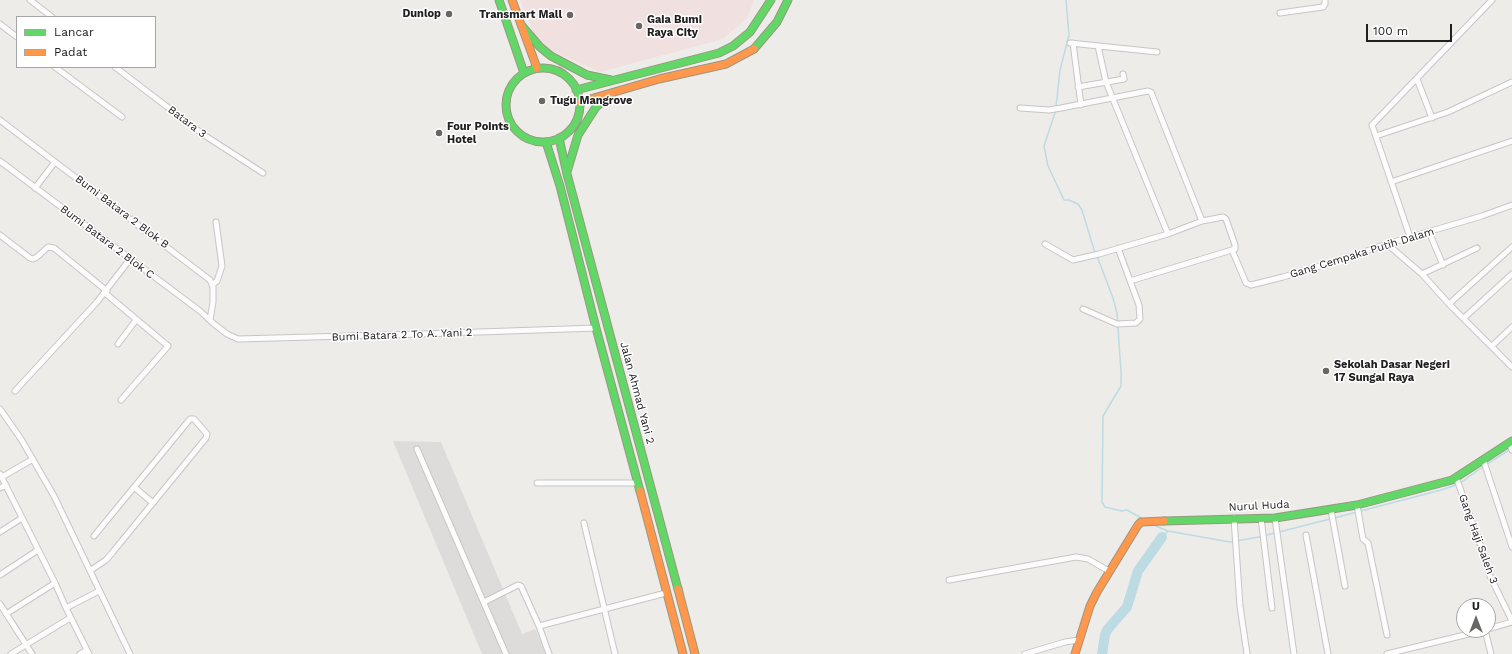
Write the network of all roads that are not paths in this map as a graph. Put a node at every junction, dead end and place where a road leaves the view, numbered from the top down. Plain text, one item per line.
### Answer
1 (30, 0) edge
2 (499, 0) edge
3 (512, 0) edge
4 (771, 0) edge
5 (788, 0) edge
6 (1325, 0) edge
7 (1492, 0) edge
8 (1280, 13) dead end
9 (51, 16) edge
10 (0, 24) edge
11 (522, 26) junction
12 (16, 37) edge
13 (1098, 46) junction
14 (1158, 52) dead end
15 (56, 68) edge
16 (116, 68) edge
17 (538, 68) junction
18 (524, 73) junction
19 (1123, 74) dead end
20 (1417, 79) junction
21 (613, 80) junction
22 (1106, 82) junction
23 (1512, 82) edge
24 (1078, 87) junction
25 (576, 90) junction
26 (615, 92) junction
27 (1113, 99) junction
28 (580, 102) junction
29 (1081, 105) junction
30 (1020, 108) dead end
31 (122, 117) dead end
32 (1432, 118) junction
33 (0, 120) edge
34 (1376, 136) junction
35 (559, 138) junction
36 (1512, 141) edge
37 (546, 142) junction
38 (0, 161) edge
39 (55, 162) junction
40 (263, 173) dead end
41 (567, 174) junction
42 (1391, 182) junction
43 (35, 188) junction
44 (1512, 205) edge
45 (1202, 221) junction
46 (216, 222) dead end
47 (1429, 232) junction
48 (0, 234) edge
49 (1168, 234) junction
50 (1410, 237) junction
51 (1045, 244) dead end
52 (1387, 244) junction
53 (1512, 247) edge
54 (1118, 248) junction
55 (1477, 248) dead end
56 (1232, 250) junction
57 (130, 259) junction
58 (1442, 265) junction
59 (1422, 274) junction
60 (1512, 274) edge
61 (1130, 281) junction
62 (212, 285) junction
63 (106, 292) junction
64 (1449, 304) junction
65 (1083, 309) dead end
66 (1464, 318) junction
67 (136, 320) junction
68 (212, 322) junction
69 (1512, 327) edge
70 (596, 328) junction
71 (118, 344) dead end
72 (1492, 346) junction
73 (1512, 367) edge
74 (15, 391) dead end
75 (121, 400) dead end
76 (0, 409) edge
77 (1511, 445) edge
78 (417, 449) dead end
79 (33, 459) junction
80 (1485, 463) junction
81 (1, 476) edge
82 (1456, 479) junction
83 (537, 483) dead end
84 (638, 483) junction
85 (6, 485) junction
86 (134, 487) junction
87 (0, 488) edge
88 (153, 503) junction
89 (1357, 507) junction
90 (1332, 511) junction
91 (22, 518) junction
92 (1234, 518) junction
93 (1261, 518) junction
94 (1276, 518) junction
95 (584, 523) dead end
96 (0, 532) edge
97 (1306, 535) dead end
98 (94, 536) dead end
99 (1512, 547) edge
100 (38, 550) junction
101 (91, 570) junction
102 (1109, 571) junction
103 (0, 576) edge
104 (949, 580) dead end
105 (55, 583) junction
106 (1345, 586) dead end
107 (99, 591) junction
108 (666, 593) junction
109 (484, 602) junction
110 (0, 604) edge
111 (66, 608) junction
112 (1272, 608) dead end
113 (604, 610) junction
114 (6, 614) junction
115 (70, 618) junction
116 (1512, 622) edge
117 (539, 626) junction
118 (1496, 627) edge
119 (1387, 635) dead end
120 (1456, 637) edge
121 (1487, 638) edge
122 (1079, 640) junction
123 (26, 644) junction
124 (88, 652) edge
125 (11, 654) edge
126 (32, 654) edge
127 (80, 654) edge
128 (130, 654) edge
129 (506, 654) edge
130 (549, 654) edge
131 (615, 654) edge
132 (683, 654) edge
133 (695, 654) edge
134 (1025, 654) edge
135 (1075, 654) edge
136 (1247, 654) edge
137 (1294, 654) edge
138 (1328, 654) edge
139 (1387, 654) edge
140 (1491, 654) edge

1 - 9 street
2 - 18 main road
3 - 11 main road
4 - 21 main road
5 - 26 main road
6 - 8 street
7 - 20 street
10 - 12 street
11 - 17 main road
11 - 21 main road
13 - 14 street
13 - 22 street
13 - 24 street
15 - 31 street
16 - 40 street, Batara 3
17 - 18 main road
17 - 25 main road
18 - 37 main road
19 - 22 street
20 - 32 street
20 - 34 street
21 - 25 main road
22 - 24 street
22 - 27 street
23 - 32 street
24 - 29 street
25 - 28 main road
26 - 28 main road
26 - 41 main road
27 - 29 street
27 - 45 street
27 - 49 street
28 - 35 main road
29 - 30 street
32 - 34 street
33 - 39 street, Bumi Batara 2 Blok B
34 - 42 street
35 - 37 main road
35 - 41 main road, Jalan Ahmad Yani 2
36 - 42 street
37 - 70 main road, Jalan Ahmad Yani 2
38 - 43 street, Bumi Batara 2 Blok C
39 - 43 street
39 - 62 street, Bumi Batara 2 Blok B
41 - 133 main road, Jalan Ahmad Yani 2
42 - 50 street
43 - 57 street, Bumi Batara 2 Blok C
44 - 47 street, Gang Cempaka Putih Dalam
45 - 49 street
45 - 56 street, Gang Cempaka Putih Dalam
46 - 62 street
47 - 50 street, Gang Cempaka Putih Dalam
47 - 58 street
48 - 63 street
49 - 54 street
50 - 52 street, Gang Cempaka Putih Dalam
51 - 54 street
52 - 56 street, Gang Cempaka Putih Dalam
52 - 59 street
53 - 64 street
54 - 61 street
55 - 58 street
56 - 61 street
57 - 63 street
57 - 68 street, Bumi Batara 2 Blok C
58 - 59 street
59 - 64 street
60 - 66 street
61 - 65 street
62 - 68 street
63 - 67 street
63 - 74 street
64 - 66 street
66 - 72 street
67 - 71 street
67 - 75 street
68 - 70 street, Bumi Batara 2 To A. Yani 2
69 - 72 street
70 - 84 main road, Jalan Ahmad Yani 2
72 - 73 street
76 - 79 street
77 - 80 main road, Nurul Huda
78 - 109 street
79 - 81 street
79 - 101 street
80 - 82 main road, Nurul Huda
80 - 99 street
81 - 85 street
82 - 89 main road, Nurul Huda
82 - 116 street, Gang Haji Saleh 3
83 - 84 street
84 - 108 main road, Jalan Ahmad Yani 2
85 - 87 street
85 - 91 street
86 - 88 street
86 - 88 street
86 - 98 street
88 - 101 street
89 - 90 main road, Nurul Huda
89 - 119 street
90 - 94 main road, Nurul Huda
90 - 106 street
91 - 96 street
91 - 100 street
92 - 93 main road, Nurul Huda
92 - 102 main road, Nurul Huda
92 - 136 street
93 - 94 main road, Nurul Huda
93 - 112 street
94 - 137 street
95 - 113 street
97 - 138 street
100 - 103 street
100 - 105 street
101 - 107 street
102 - 104 street
102 - 122 main road, Nurul Huda
105 - 111 street
105 - 114 street
107 - 111 street
107 - 128 street
108 - 113 street
108 - 132 main road, Jalan Ahmad Yani 2
109 - 117 street
109 - 129 street
110 - 114 street
111 - 115 street
113 - 117 street
113 - 131 street
114 - 123 street
115 - 123 street
115 - 124 street
116 - 118 street
117 - 130 street
120 - 139 street
121 - 140 street
122 - 134 street
122 - 135 main road, Nurul Huda
123 - 125 street
123 - 126 street
124 - 127 street

